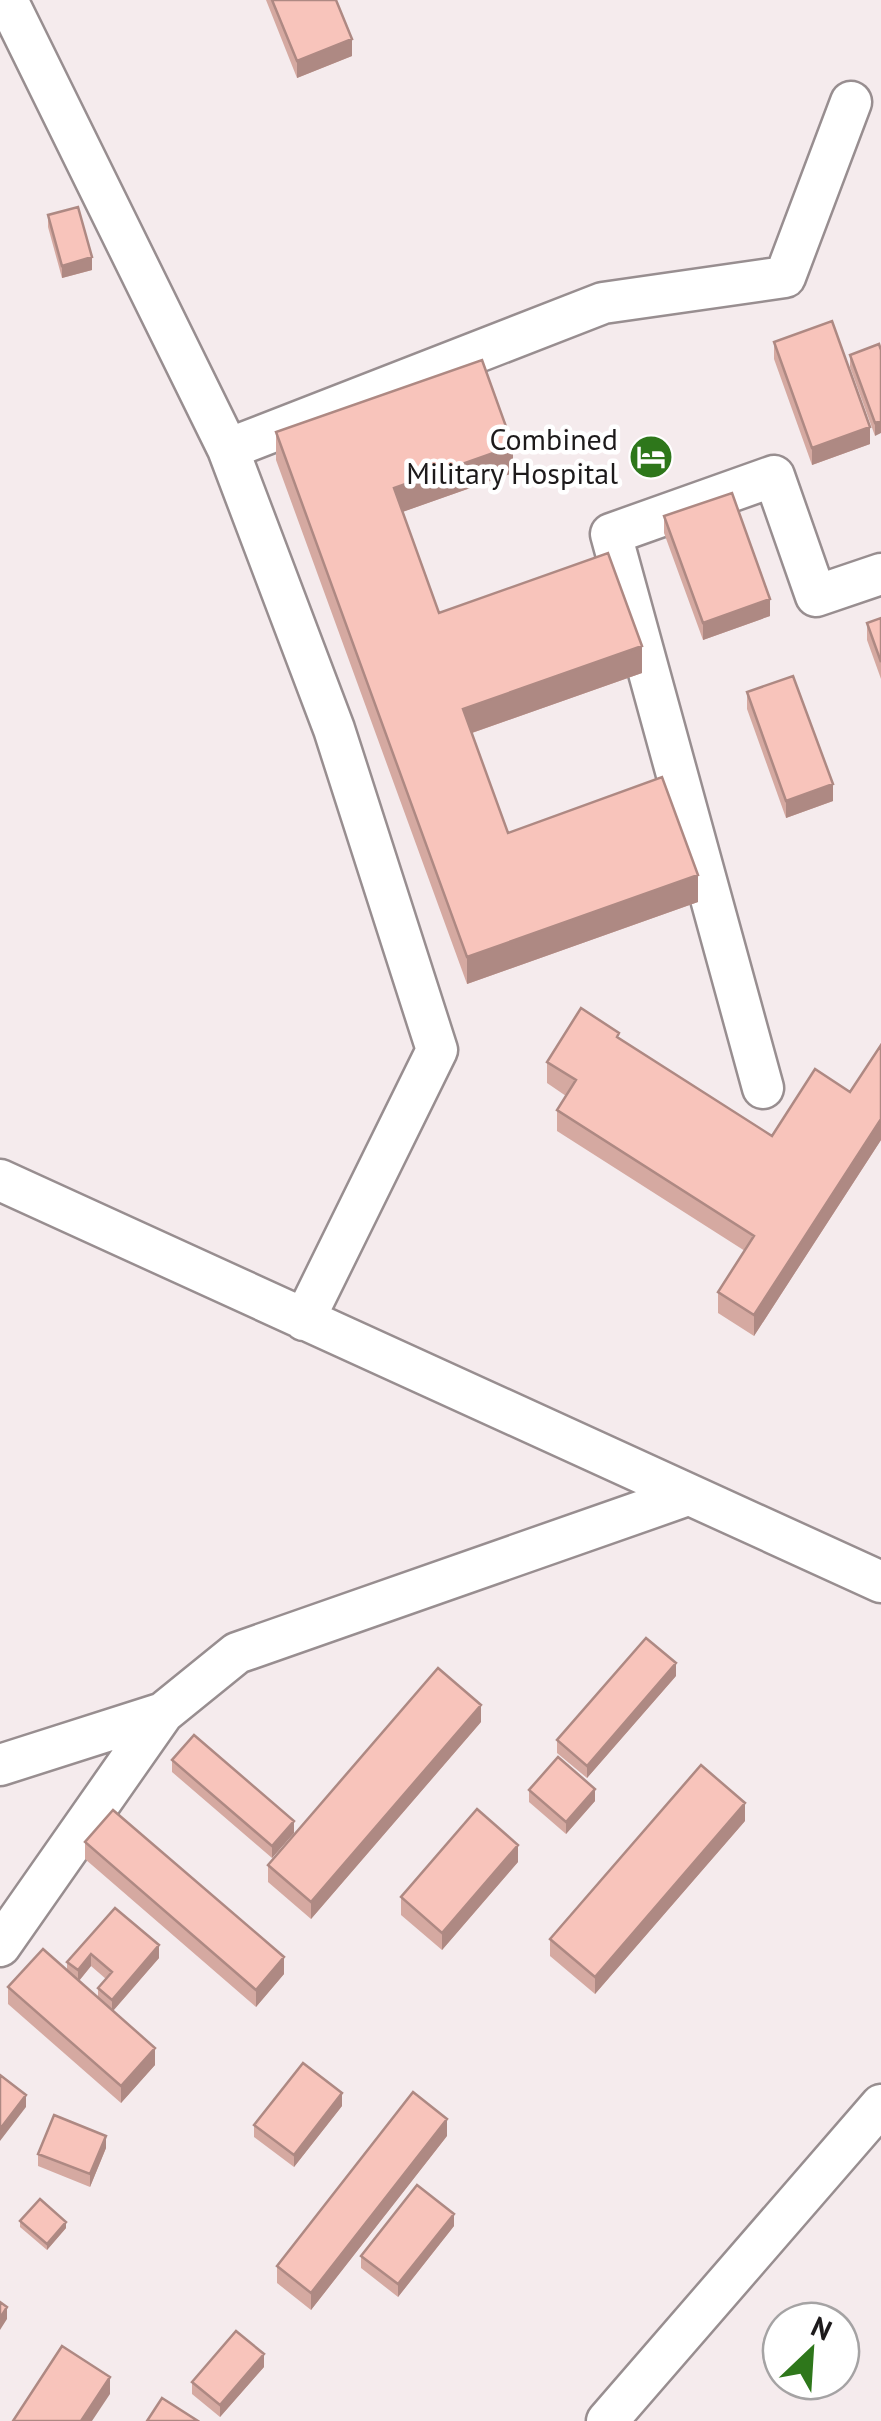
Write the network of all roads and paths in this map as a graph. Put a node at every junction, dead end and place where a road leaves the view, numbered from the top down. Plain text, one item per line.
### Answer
1 (7, 0) edge
2 (850, 102) dead end
3 (228, 449) junction
4 (881, 574) edge
5 (763, 1088) dead end
6 (0, 1180) edge
7 (304, 1320) junction
8 (686, 1496) junction
9 (881, 1582) edge
10 (162, 1714) junction
11 (0, 1765) edge
12 (0, 1946) edge
13 (881, 2106) edge
14 (607, 2421) edge

1 - 3 street
2 - 3 street
3 - 7 street
4 - 5 street
6 - 7 street
7 - 8 street
8 - 9 street
8 - 10 street
10 - 11 street
10 - 12 street
13 - 14 street

